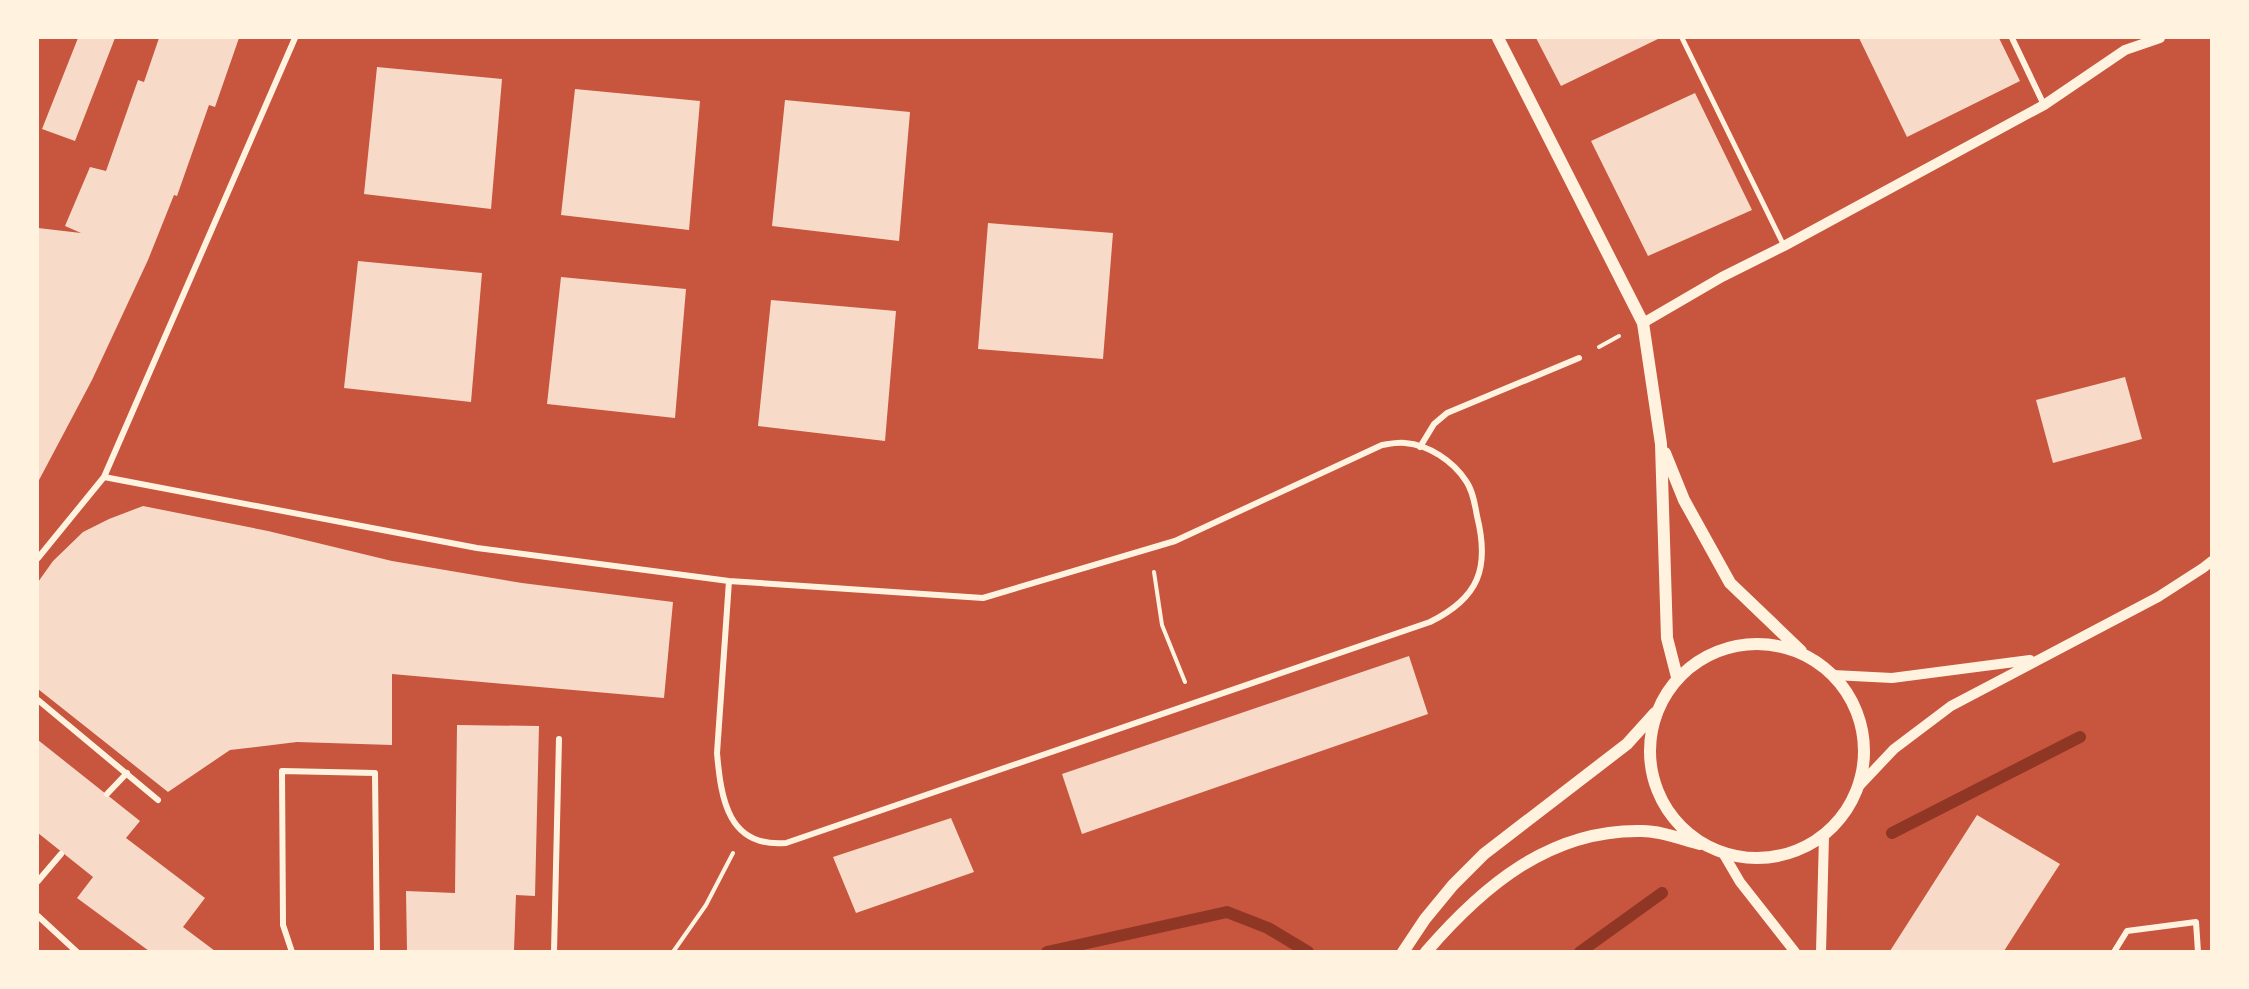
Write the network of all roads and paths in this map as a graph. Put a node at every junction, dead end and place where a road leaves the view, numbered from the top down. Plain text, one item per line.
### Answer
1 (295, 38) edge
2 (1498, 38) edge
3 (1682, 38) edge
4 (2012, 38) edge
5 (2160, 38) edge
6 (2044, 105) junction
7 (1784, 246) junction
8 (1643, 323) junction
9 (1580, 357) joint
10 (1661, 444) junction
11 (1420, 447) junction
12 (104, 477) junction
13 (1151, 548) junction
14 (38, 558) edge
15 (2211, 561) edge
16 (729, 581) junction
17 (1804, 654) junction
18 (2039, 658) junction
19 (1833, 675) junction
20 (1677, 677) junction
21 (38, 700) edge
22 (1193, 703) junction
23 (1656, 712) junction
24 (559, 739) dead end
25 (127, 773) junction
26 (1859, 786) junction
27 (107, 794) dead end
28 (158, 800) dead end
29 (743, 833) junction
30 (1824, 836) junction
31 (1704, 845) junction
32 (1723, 853) junction
33 (61, 854) dead end
34 (38, 881) edge
35 (38, 916) edge
36 (77, 951) edge
37 (292, 951) edge
38 (377, 951) edge
39 (554, 951) edge
40 (673, 951) edge
41 (1403, 951) edge
42 (1426, 951) edge
43 (1796, 951) edge
44 (1821, 951) edge
45 (2114, 951) edge
46 (2198, 951) edge

1 - 12 street
2 - 8 main road
3 - 7 street
4 - 6 street
5 - 6 street
6 - 7 street
7 - 8 street
8 - 9 path
8 - 10 main road
9 - 11 street
10 - 17 main road
10 - 20 main road
11 - 13 street
11 - 22 street
12 - 14 street
12 - 16 street
13 - 16 street
13 - 22 path
15 - 18 street
16 - 29 street
17 - 19 main road
17 - 20 main road
18 - 19 street
18 - 26 street
19 - 26 main road
20 - 23 main road
21 - 25 street
22 - 29 street
23 - 31 main road
23 - 41 main road
24 - 39 street
25 - 27 street
25 - 28 street
26 - 30 main road
29 - 40 path
30 - 32 main road
30 - 44 street
31 - 32 main road
31 - 42 main road
32 - 43 street
33 - 34 street
35 - 36 street
37 - 38 street
45 - 46 street

